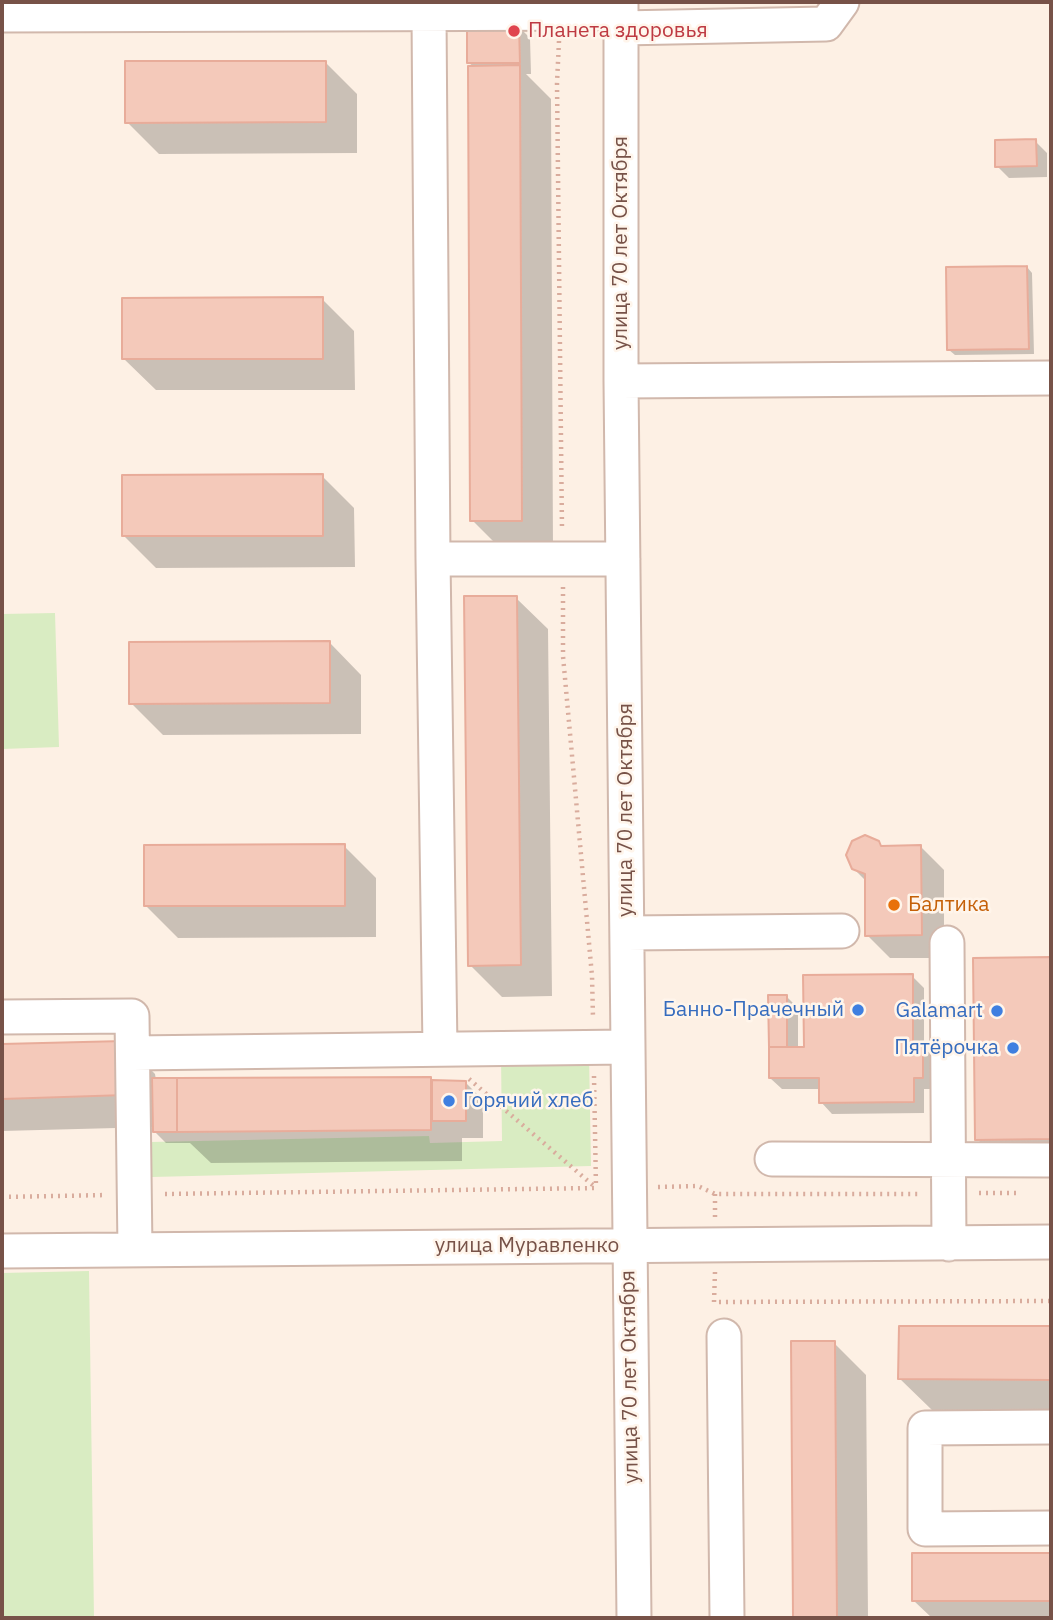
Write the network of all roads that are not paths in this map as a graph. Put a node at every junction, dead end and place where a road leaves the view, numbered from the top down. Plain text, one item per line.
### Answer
1 (842, 2) edge
2 (110, 8) edge
3 (429, 14) junction
4 (621, 14) edge
5 (2, 15) edge
6 (1051, 378) edge
7 (621, 381) junction
8 (433, 559) junction
9 (624, 559) junction
10 (842, 931) dead end
11 (627, 933) junction
12 (947, 943) dead end
13 (2, 1017) edge
14 (626, 1047) junction
15 (437, 1049) junction
16 (133, 1052) junction
17 (772, 1159) dead end
18 (948, 1159) junction
19 (1051, 1160) edge
20 (1051, 1242) edge
21 (949, 1244) junction
22 (629, 1245) junction
23 (135, 1250) junction
24 (2, 1251) edge
25 (724, 1336) dead end
26 (1051, 1427) edge
27 (1051, 1528) edge
28 (634, 1618) edge
29 (727, 1618) edge

1 - 4 street
2 - 3 street
2 - 5 street
3 - 4 street
3 - 8 street
4 - 7 street, улица 70 лет Октября
6 - 7 street
7 - 9 street, улица 70 лет Октября
8 - 9 street
8 - 15 street
9 - 11 street, улица 70 лет Октября
10 - 11 street
11 - 14 street, улица 70 лет Октября
12 - 18 street
13 - 16 street
14 - 15 street
14 - 22 street, улица 70 лет Октября
15 - 16 street
16 - 23 street
17 - 18 street
18 - 19 street
18 - 21 street
20 - 21 street, улица Муравленко
21 - 22 street, улица Муравленко
22 - 23 street, улица Муравленко
22 - 28 street, улица 70 лет Октября
23 - 24 street, улица Муравленко
25 - 29 street
26 - 27 street

